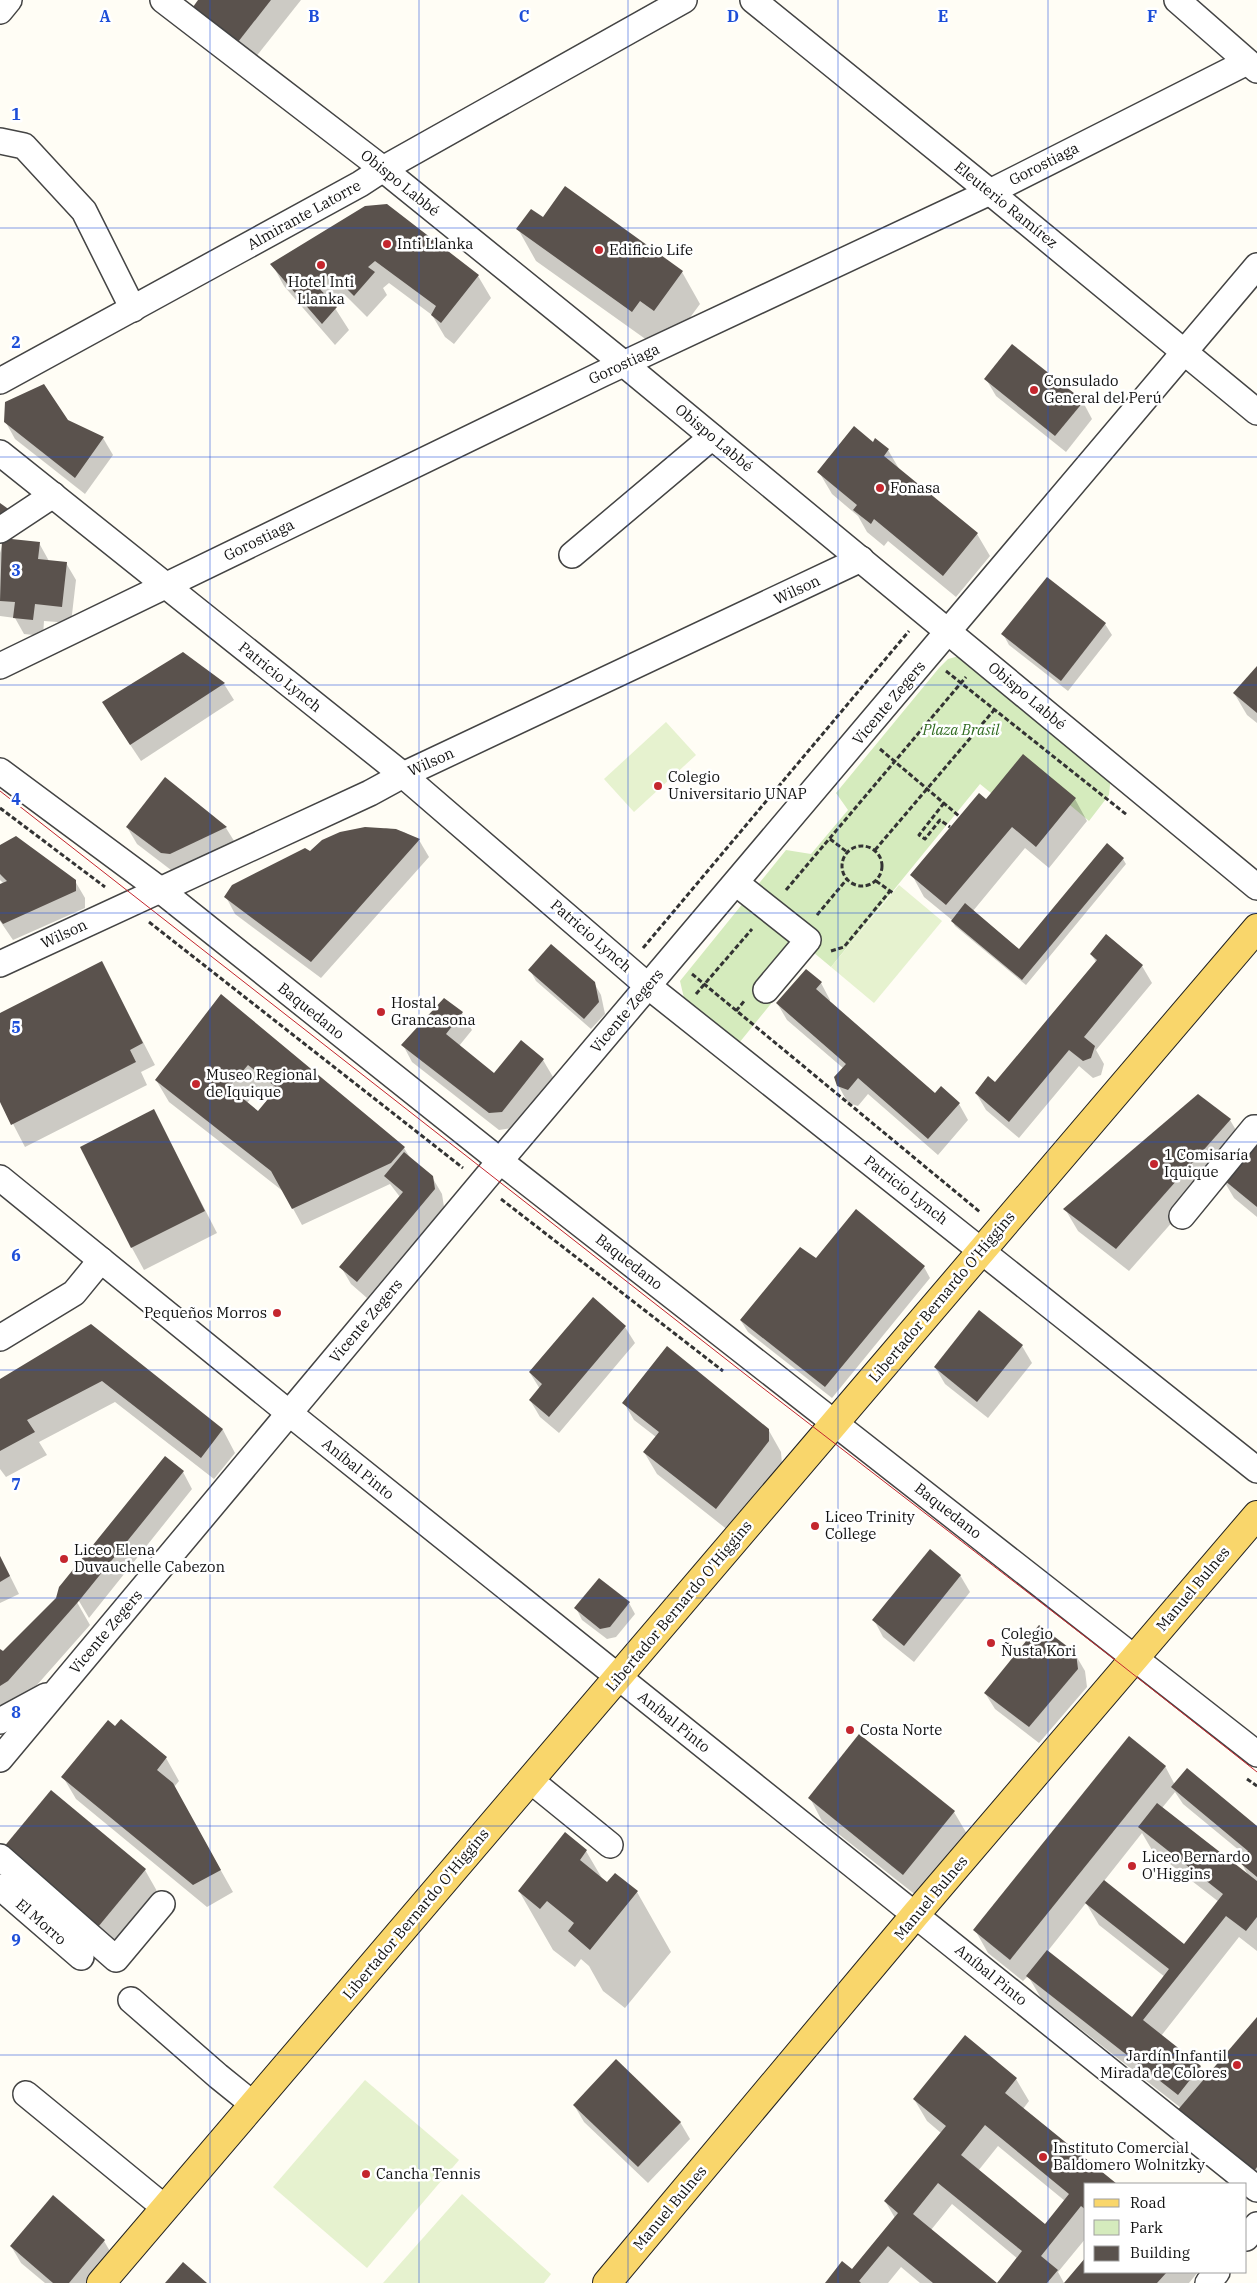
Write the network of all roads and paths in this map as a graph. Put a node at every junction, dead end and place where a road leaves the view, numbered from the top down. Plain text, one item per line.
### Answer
1 (9, 0) edge
2 (163, 0) edge
3 (684, 0) edge
4 (752, 0) edge
5 (1177, 0) edge
6 (0, 11) edge
7 (1252, 66) edge
8 (0, 141) edge
9 (383, 169) junction
10 (990, 192) junction
11 (1257, 266) edge
12 (133, 308) junction
13 (1184, 352) junction
14 (624, 364) junction
15 (0, 381) edge
16 (1257, 412) edge
17 (712, 437) junction
18 (0, 453) edge
19 (54, 495) junction
20 (0, 530) edge
21 (572, 555) dead end
22 (861, 560) junction
23 (166, 585) junction
24 (925, 612) junction
25 (950, 632) junction
26 (979, 655) junction
27 (928, 656) junction
28 (0, 666) edge
29 (962, 683) junction
30 (995, 709) junction
31 (876, 746) dead end
32 (895, 762) junction
33 (0, 771) edge
34 (403, 775) junction
35 (928, 789) junction
36 (944, 803) junction
37 (959, 816) dead end
38 (1128, 816) dead end
39 (950, 827) dead end
40 (830, 839) junction
41 (875, 850) junction
42 (847, 852) junction
43 (876, 881) junction
44 (736, 883) junction
45 (1257, 887) edge
46 (159, 889) junction
47 (769, 908) junction
48 (1257, 928) edge
49 (808, 940) junction
50 (670, 961) junction
51 (0, 964) edge
52 (627, 967) junction
53 (704, 985) junction
54 (648, 986) junction
55 (766, 990) dead end
56 (681, 1012) junction
57 (1257, 1128) edge
58 (500, 1161) junction
59 (0, 1178) edge
60 (1182, 1216) dead end
61 (1000, 1229) junction
62 (982, 1251) junction
63 (101, 1260) junction
64 (0, 1338) edge
65 (289, 1413) junction
66 (835, 1422) junction
67 (1257, 1470) edge
68 (1257, 1515) edge
69 (1136, 1658) junction
70 (618, 1677) junction
71 (59, 1688) junction
72 (0, 1721) edge
73 (1257, 1754) edge
74 (0, 1759) edge
75 (530, 1780) junction
76 (610, 1845) dead end
77 (0, 1857) edge
78 (0, 1887) edge
79 (162, 1904) dead end
80 (915, 1915) junction
81 (82, 1957) dead end
82 (131, 2000) dead end
83 (26, 2094) dead end
84 (254, 2104) junction
85 (1257, 2189) edge
86 (165, 2208) junction
87 (1257, 2225) edge
88 (1247, 2237) edge
89 (1216, 2273) edge
90 (101, 2283) edge
91 (607, 2283) edge
92 (1208, 2283) edge

1 - 6 street
2 - 9 street, Obispo Labbé
3 - 9 street, Almirante Latorre
4 - 10 street, Eleuterio Ramírez
5 - 7 street
7 - 10 street, Gorostiaga
8 - 12 street
9 - 12 street, Almirante Latorre
9 - 14 street, Obispo Labbé
10 - 13 street, Eleuterio Ramírez
10 - 14 street, Gorostiaga
11 - 13 street, Vicente Zegers
12 - 15 street, Almirante Latorre
13 - 16 street, Eleuterio Ramírez
13 - 25 street, Vicente Zegers
14 - 17 street, Obispo Labbé
14 - 23 street, Gorostiaga
17 - 21 street
17 - 22 street, Obispo Labbé
18 - 19 street, Patricio Lynch
19 - 20 street
19 - 23 street, Patricio Lynch
22 - 24 street, Obispo Labbé
22 - 34 street, Wilson
23 - 28 street, Gorostiaga
23 - 34 street, Patricio Lynch
24 - 25 street, Obispo Labbé
24 - 52 path
25 - 26 street, Obispo Labbé
25 - 27 street, Vicente Zegers
26 - 29 path
26 - 45 street, Obispo Labbé
27 - 29 path
27 - 44 street, Vicente Zegers
29 - 30 path
29 - 32 path
30 - 35 path
30 - 38 path
31 - 32 path
32 - 35 path
32 - 40 path
33 - 46 street, Baquedano
34 - 46 street, Wilson
34 - 52 street, Patricio Lynch
35 - 36 path
35 - 41 path
36 - 37 path
36 - 39 path
40 - 42 path
40 - 47 path
41 - 42 path
41 - 43 path
42 - 43 path
43 - 49 path
44 - 47 street
44 - 50 street, Vicente Zegers
46 - 51 street, Wilson
46 - 58 street, Baquedano
47 - 49 street
47 - 53 path
48 - 61 main road, Libertador Bernardo O'Higgins
49 - 55 street
50 - 53 path
50 - 54 street, Vicente Zegers
52 - 54 street, Patricio Lynch
53 - 56 path
53 - 61 path
54 - 56 street, Patricio Lynch
54 - 58 street, Vicente Zegers
56 - 62 street, Patricio Lynch
57 - 60 street
58 - 65 street, Vicente Zegers
58 - 66 street, Baquedano
59 - 63 street, Aníbal Pinto
61 - 62 main road, Libertador Bernardo O'Higgins
62 - 66 main road, Libertador Bernardo O'Higgins
62 - 67 street, Patricio Lynch
63 - 64 street
63 - 65 street, Aníbal Pinto
65 - 70 street, Aníbal Pinto
65 - 71 street, Vicente Zegers
66 - 69 street, Baquedano
66 - 70 main road, Libertador Bernardo O'Higgins
68 - 69 main road, Manuel Bulnes
69 - 73 street, Baquedano
69 - 80 main road, Manuel Bulnes
70 - 75 main road, Libertador Bernardo O'Higgins
70 - 80 street, Aníbal Pinto
71 - 72 street
71 - 74 street, Vicente Zegers
75 - 76 street
75 - 84 main road, Libertador Bernardo O'Higgins
77 - 79 street
78 - 81 street, El Morro
80 - 85 street, Aníbal Pinto
80 - 91 main road, Manuel Bulnes
82 - 84 street
83 - 86 street
84 - 86 main road, Libertador Bernardo O'Higgins
86 - 90 main road, Libertador Bernardo O'Higgins
87 - 88 street
89 - 92 street

